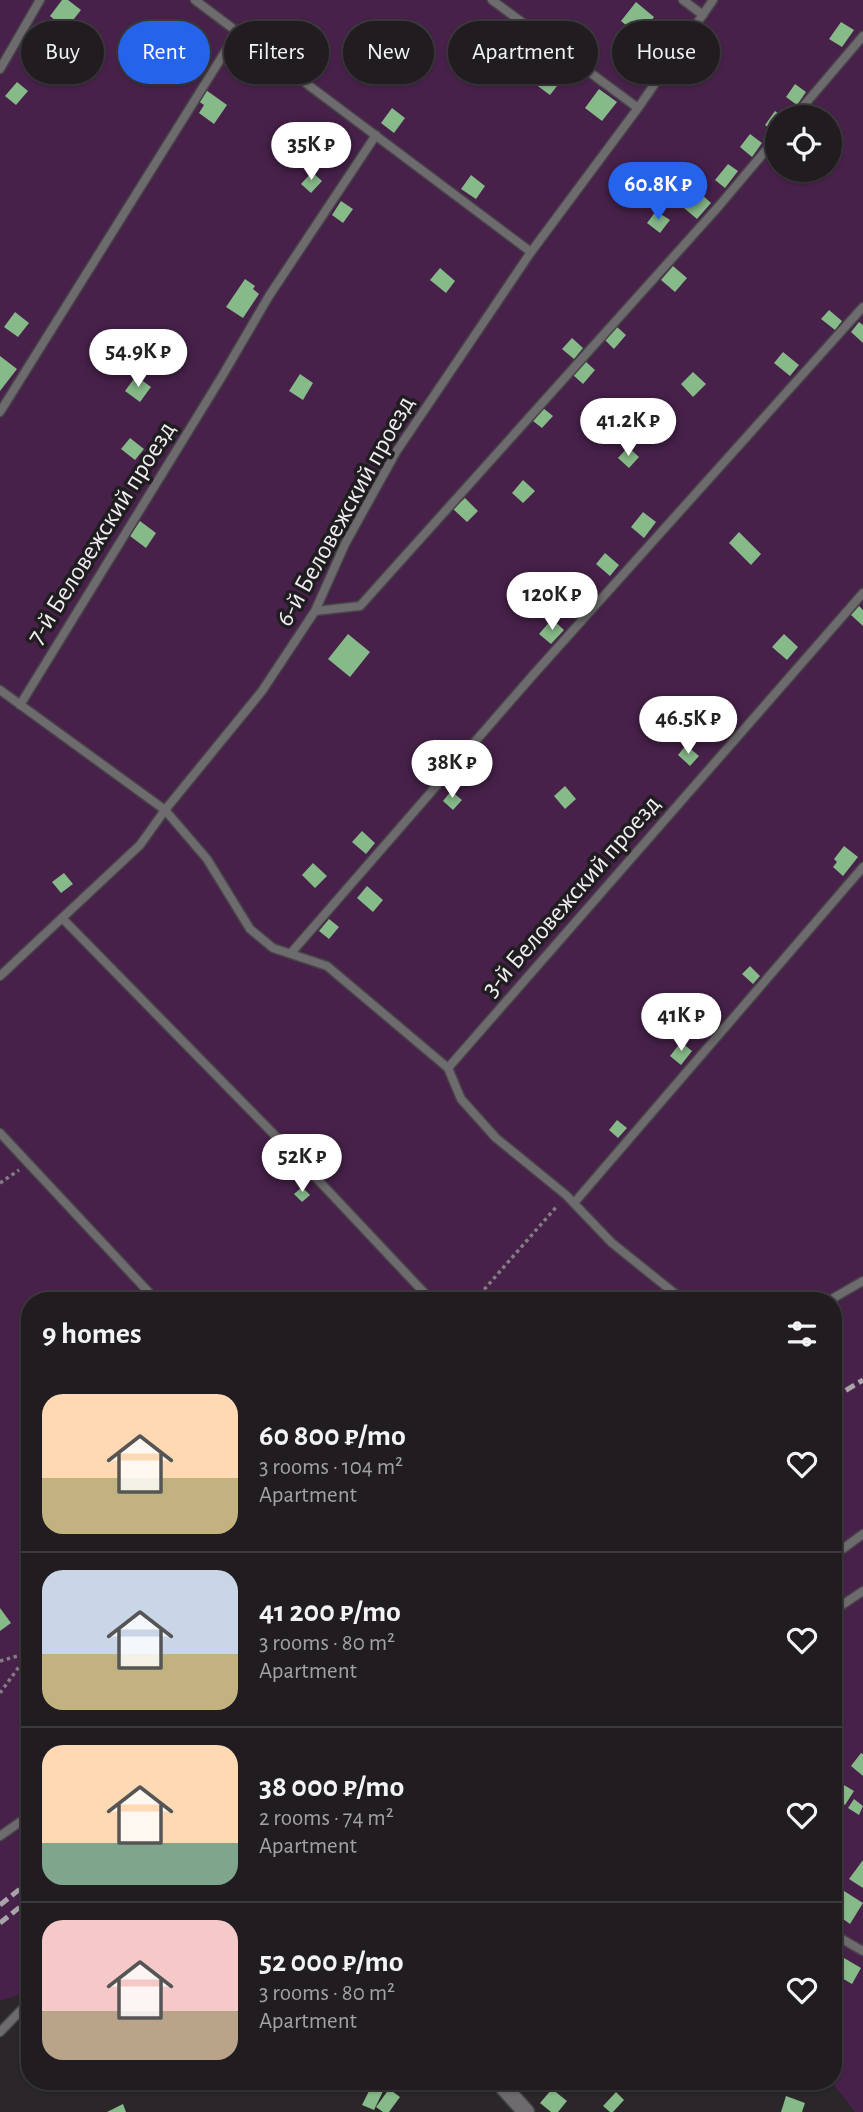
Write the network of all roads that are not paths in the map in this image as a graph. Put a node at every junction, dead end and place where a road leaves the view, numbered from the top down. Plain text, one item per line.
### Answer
1 (40, 0) edge
2 (195, 0) edge
3 (492, 0) edge
4 (683, 0) edge
5 (713, 0) edge
6 (703, 15) junction
7 (224, 21) edge
8 (863, 36) edge
9 (224, 53) edge
10 (0, 69) edge
11 (308, 84) edge
12 (804, 105) edge
13 (638, 108) junction
14 (376, 135) junction
15 (765, 152) edge
16 (531, 252) junction
17 (863, 306) edge
18 (0, 412) edge
19 (863, 593) edge
20 (315, 611) junction
21 (0, 690) edge
22 (20, 705) junction
23 (164, 810) junction
24 (863, 867) edge
25 (62, 918) junction
26 (291, 953) junction
27 (0, 976) edge
28 (448, 1068) junction
29 (0, 1133) edge
30 (574, 1203) junction
31 (863, 1281) edge
32 (149, 1292) edge
33 (423, 1292) edge
34 (673, 1292) edge
35 (842, 1293) edge
36 (863, 1534) edge
37 (842, 1549) edge
38 (863, 1591) edge
39 (842, 1605) edge
40 (21, 1821) edge
41 (0, 1836) edge
42 (842, 1939) edge
43 (863, 1951) edge
44 (21, 2010) edge
45 (0, 2032) edge
46 (506, 2090) edge
47 (526, 2112) edge

1 - 10 lane
2 - 7 lane
3 - 13 lane
4 - 6 lane
5 - 6 lane, 6-й Беловежский проезд
6 - 13 lane, 6-й Беловежский проезд
8 - 12 lane
9 - 18 lane
11 - 14 lane
13 - 16 lane, 6-й Беловежский проезд
14 - 16 lane
14 - 22 lane, 7-й Беловежский проезд
15 - 20 lane
16 - 20 lane, 6-й Беловежский проезд
17 - 26 lane
19 - 28 lane, 3-й Беловежский проезд
20 - 23 lane, 6-й Беловежский проезд
21 - 22 lane
22 - 23 lane
23 - 25 lane, 6-й Беловежский проезд
23 - 26 lane
24 - 30 lane
25 - 27 lane, 6-й Беловежский проезд
25 - 33 lane
26 - 28 lane
28 - 30 lane
29 - 32 lane
30 - 34 lane
31 - 35 lane
36 - 37 lane
38 - 39 lane
40 - 41 lane
42 - 43 lane
44 - 45 lane
46 - 47 street

